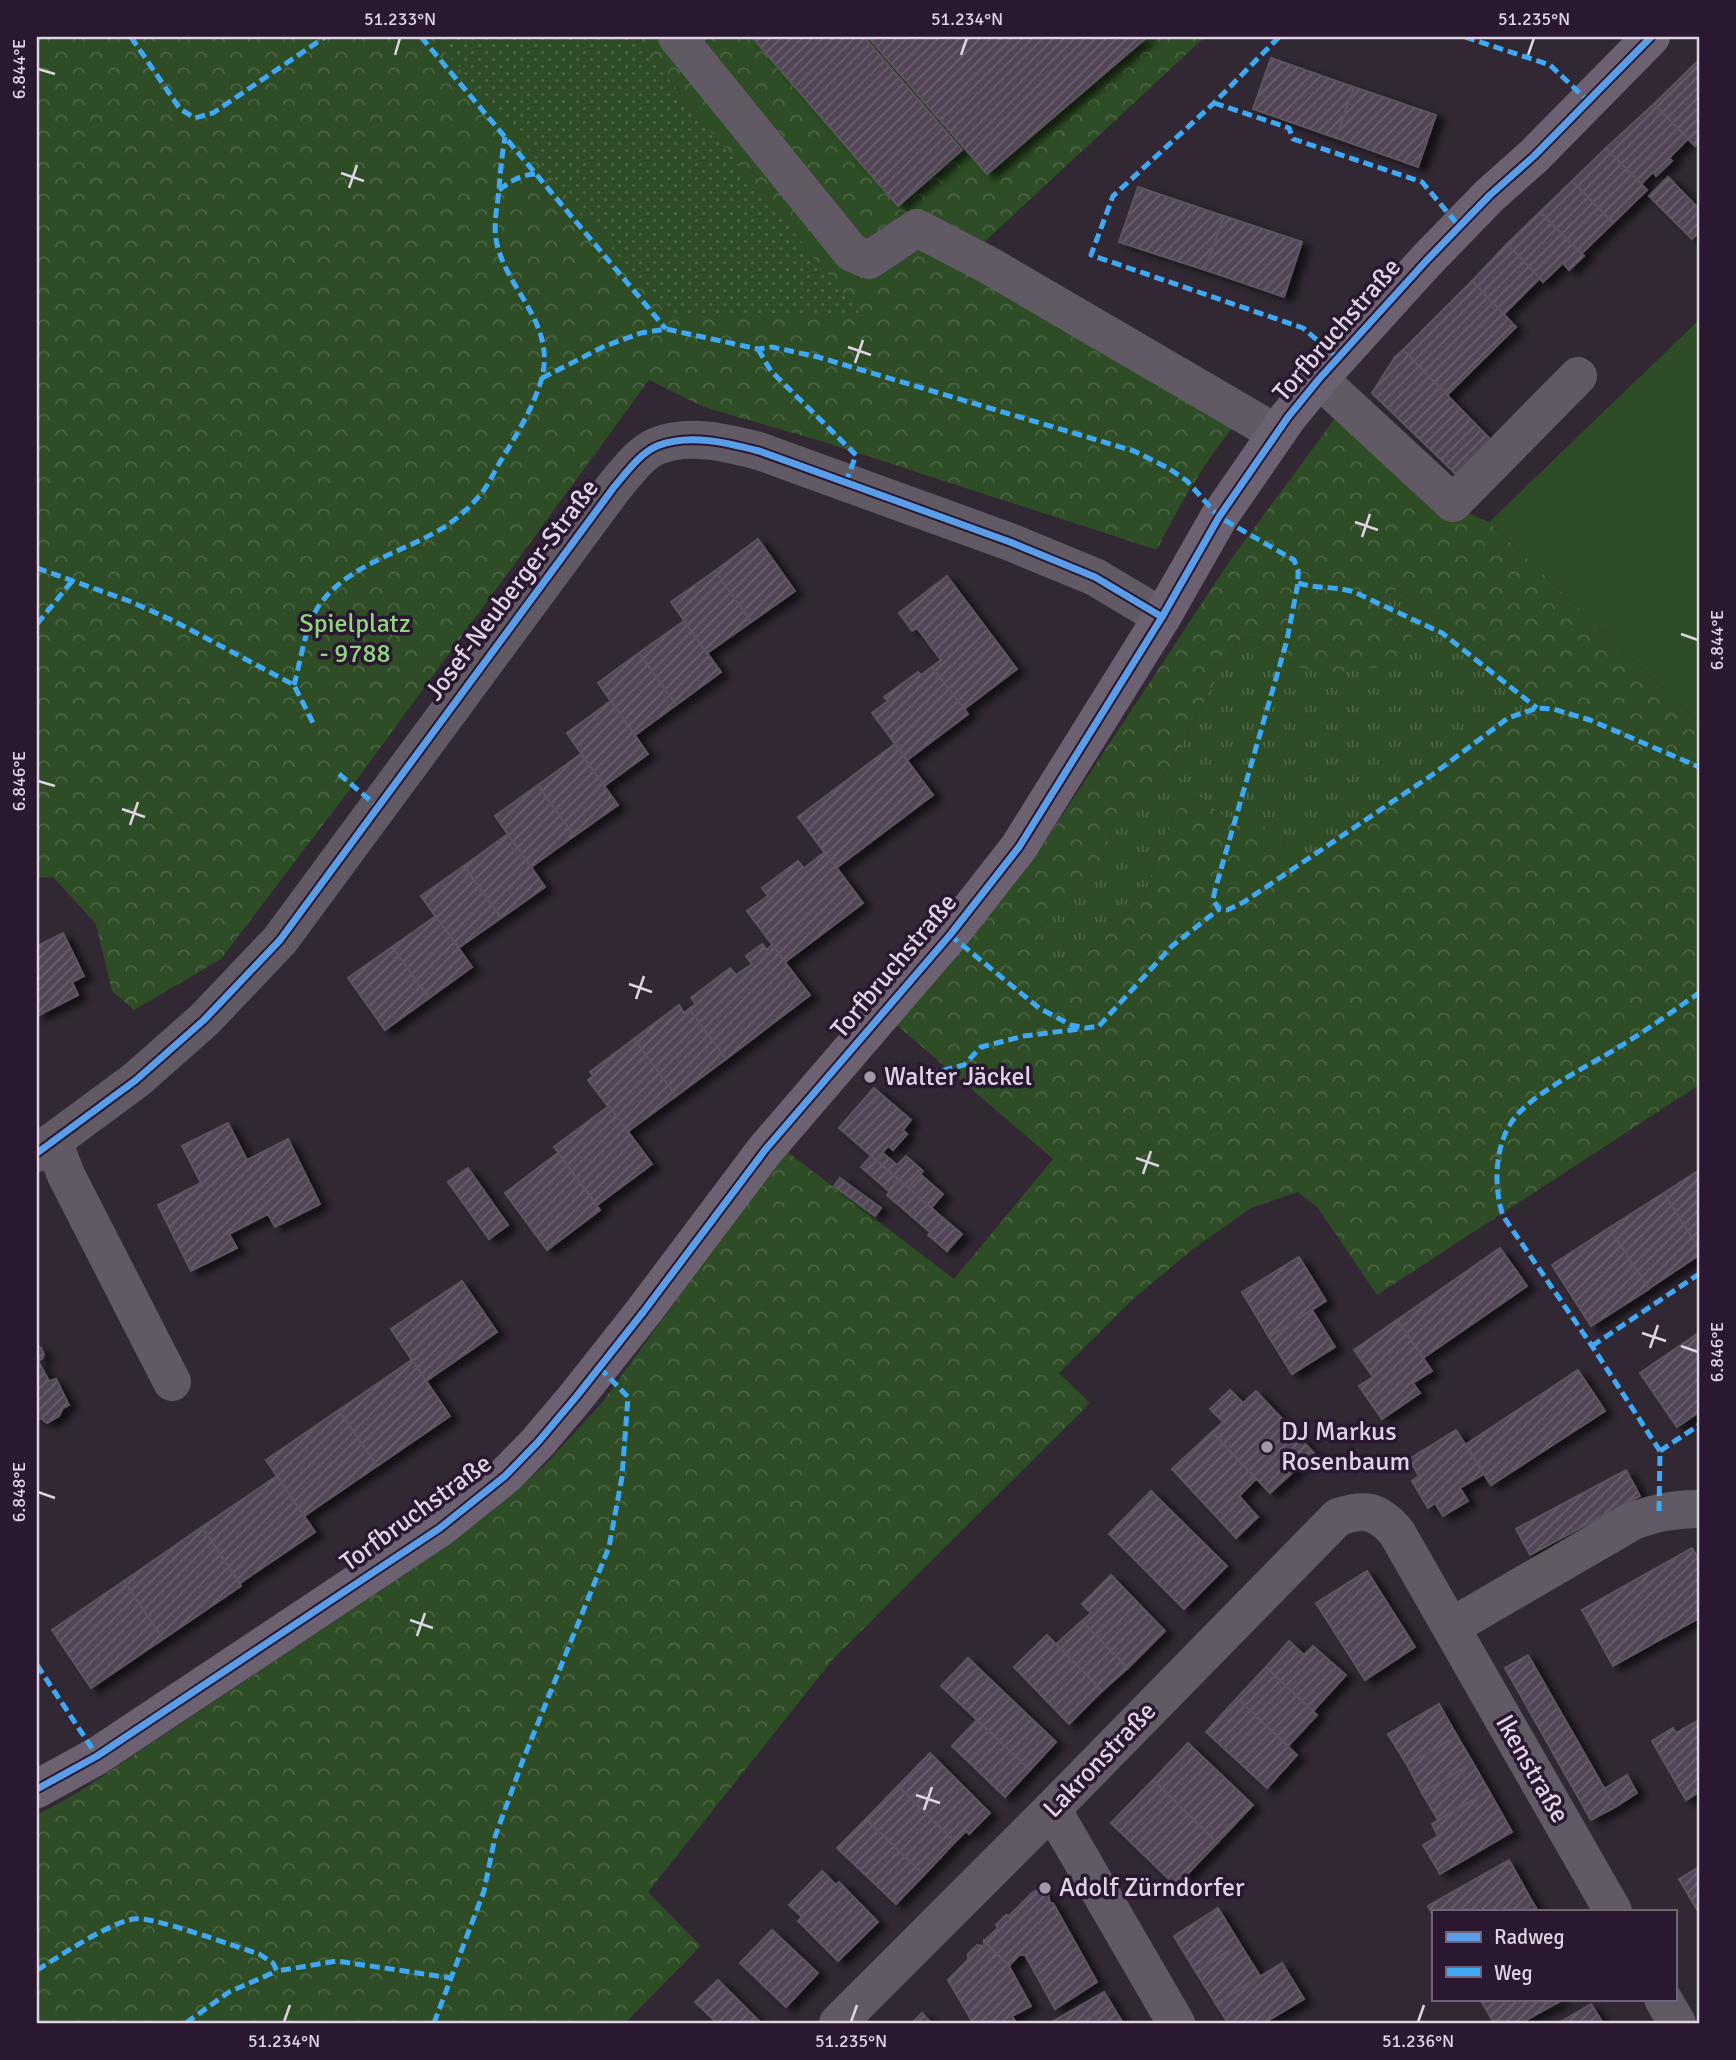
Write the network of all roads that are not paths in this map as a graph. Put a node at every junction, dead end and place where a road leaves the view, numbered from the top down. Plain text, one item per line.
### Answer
1 (677, 37) edge
2 (1651, 37) edge
3 (1578, 376) dead end
4 (1319, 379) junction
5 (1276, 433) junction
6 (1162, 617) junction
7 (45, 1147) edge
8 (172, 1382) dead end
9 (1699, 1509) edge
10 (1369, 1513) joint
11 (1451, 1627) junction
12 (37, 1789) edge
13 (1052, 1809) junction
14 (1612, 1910) edge
15 (1664, 2000) edge
16 (838, 2023) edge
17 (1176, 2023) edge
18 (1677, 2023) edge

1 - 5 street
2 - 4 main road, Torfbruchstraße
3 - 4 street
4 - 5 main road, Torfbruchstraße
5 - 6 main road, Torfbruchstraße
6 - 7 street, Josef-Neuberger-Straße
6 - 12 main road, Torfbruchstraße
7 - 8 street
9 - 11 street
10 - 11 street, Ikenstraße
10 - 13 street, Lakronstraße
11 - 14 street, Ikenstraße
13 - 16 street, Lakronstraße
13 - 17 street
15 - 18 street

